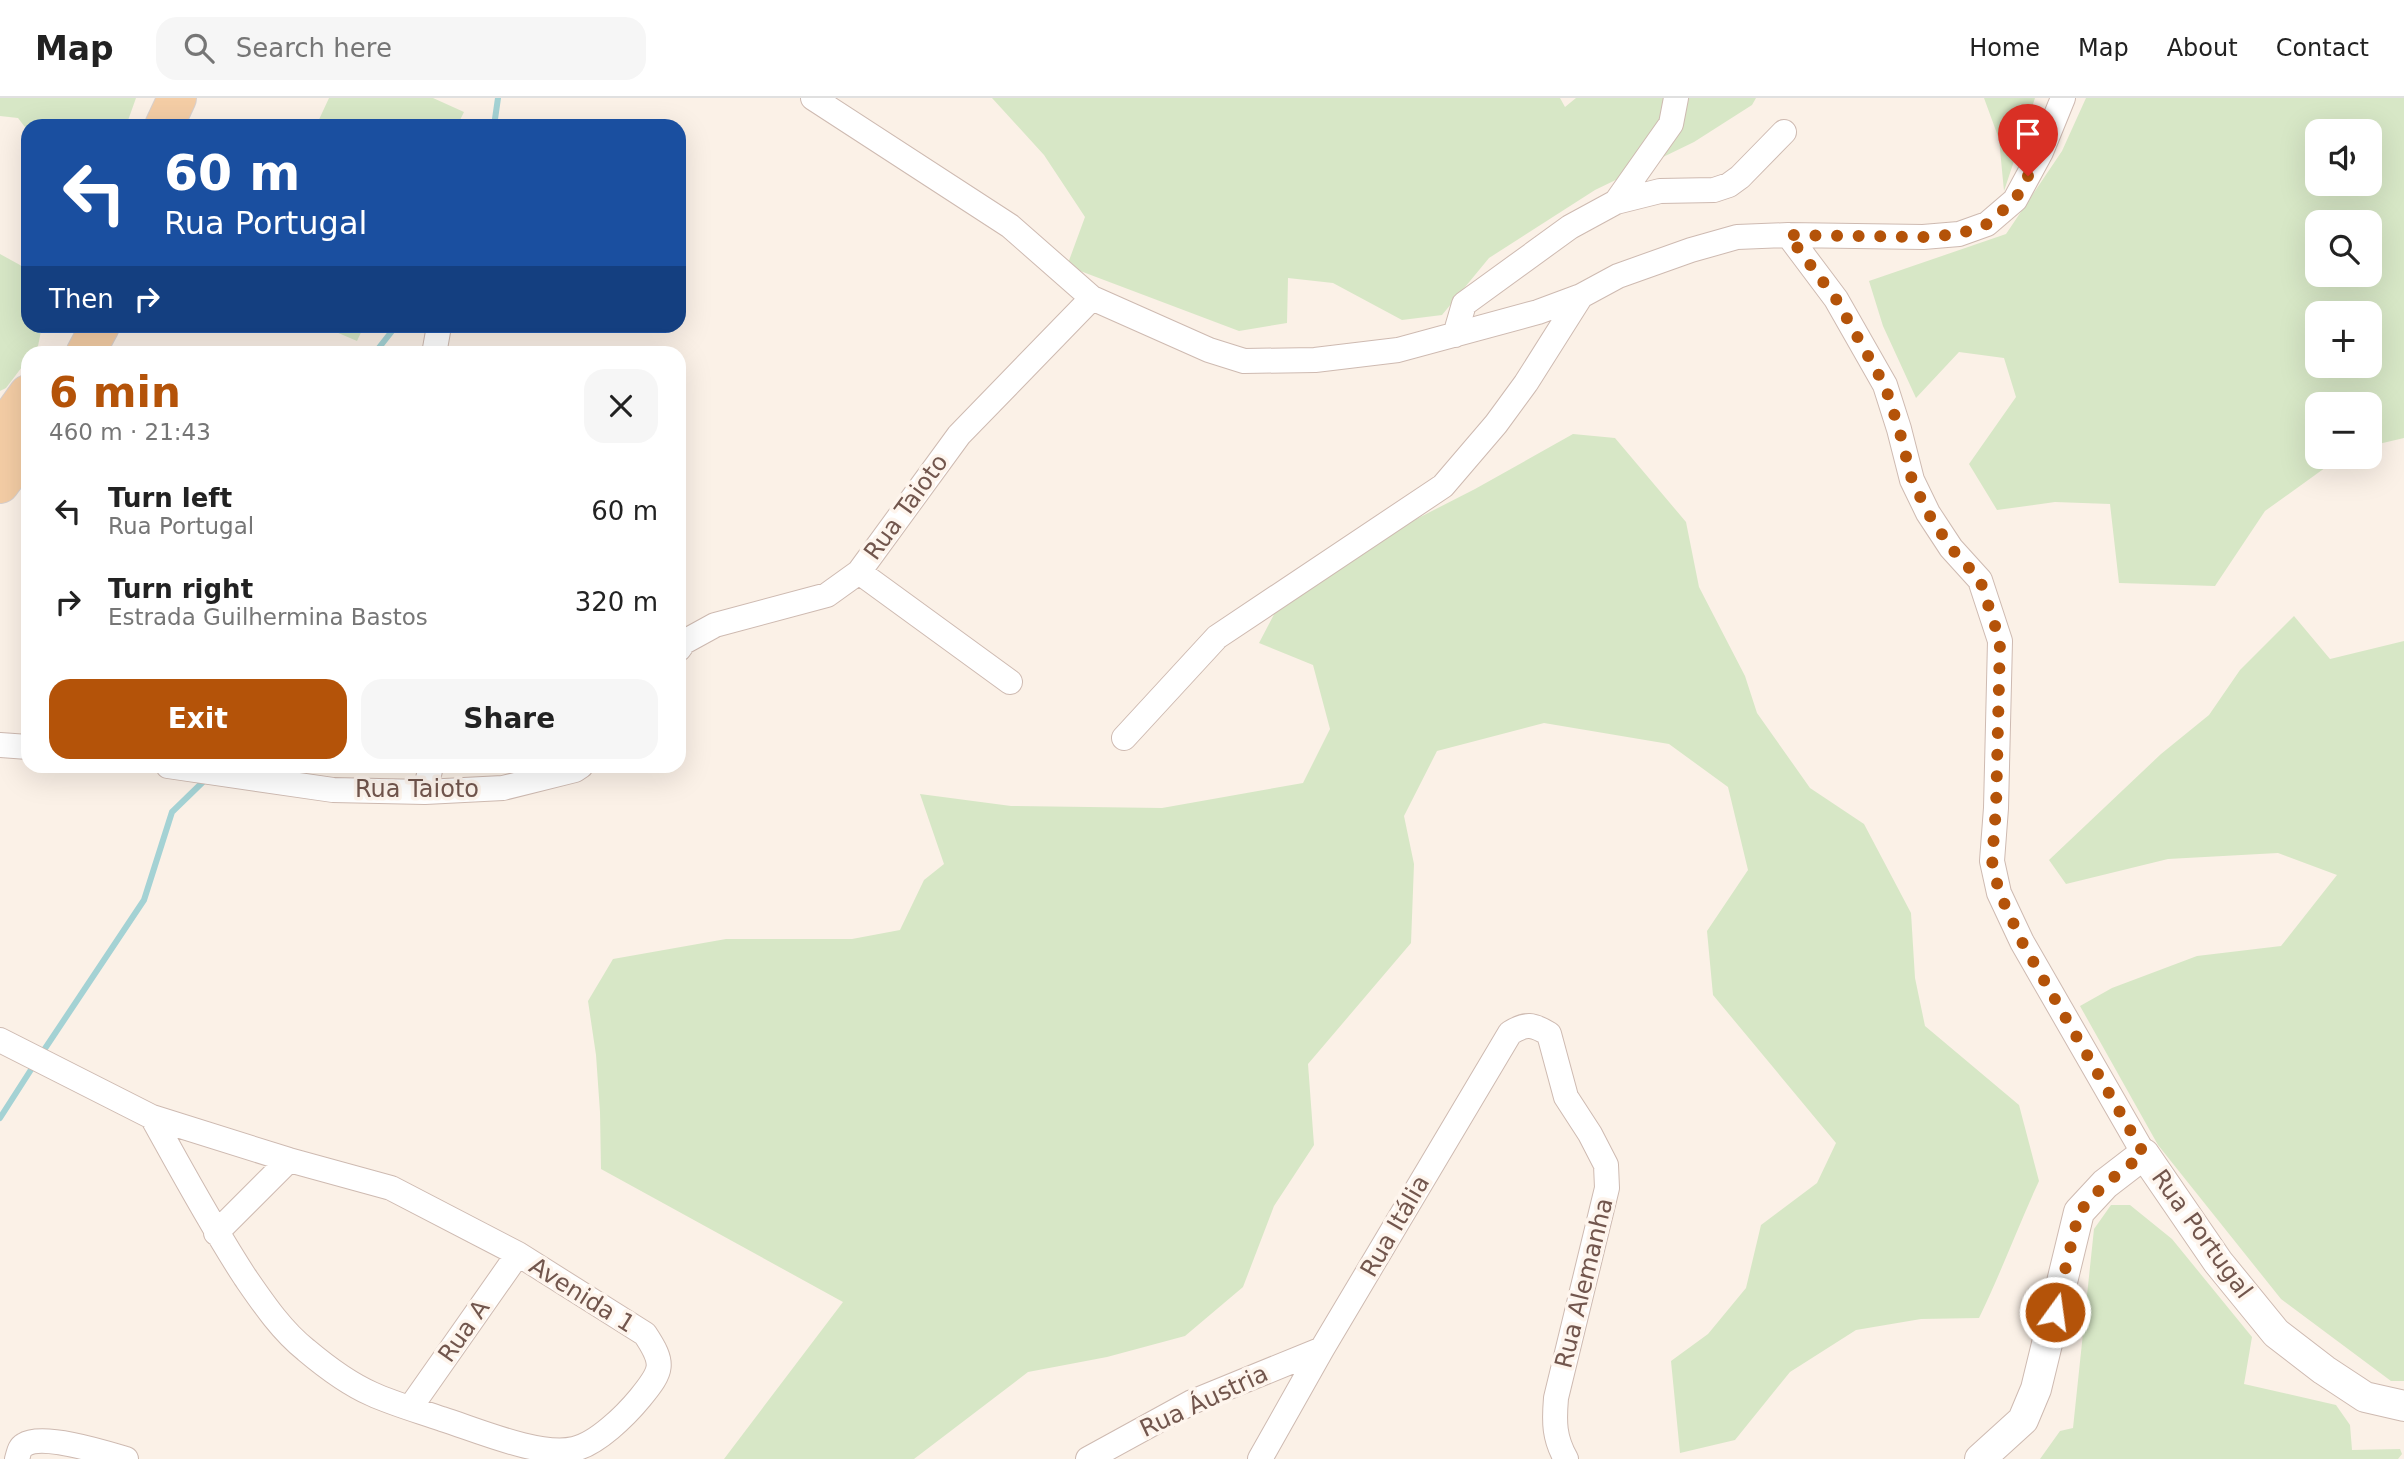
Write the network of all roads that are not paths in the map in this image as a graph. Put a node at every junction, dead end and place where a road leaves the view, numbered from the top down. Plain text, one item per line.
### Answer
1 (177, 98) edge
2 (204, 98) edge
3 (813, 98) edge
4 (1676, 98) edge
5 (2063, 98) edge
6 (167, 119) edge
7 (194, 119) edge
8 (1784, 132) dead end
9 (1616, 202) junction
10 (1788, 235) junction
11 (1581, 296) junction
12 (1092, 298) junction
13 (1455, 335) junction
14 (21, 404) edge
15 (0, 433) edge
16 (21, 456) edge
17 (0, 484) edge
18 (859, 572) junction
19 (686, 641) edge
20 (1010, 682) dead end
21 (1124, 738) dead end
22 (0, 746) edge
23 (21, 747) edge
24 (209, 773) edge
25 (429, 773) edge
26 (563, 773) edge
27 (425, 792) junction
28 (1549, 1034) joint
29 (3, 1042) edge
30 (152, 1117) junction
31 (2144, 1154) junction
32 (289, 1160) junction
33 (216, 1233) junction
34 (518, 1254) junction
35 (1322, 1349) junction
36 (2404, 1406) edge
37 (410, 1408) junction
38 (17, 1459) edge
39 (126, 1459) edge
40 (1088, 1459) edge
41 (1260, 1459) edge
42 (1566, 1459) edge
43 (1980, 1459) edge

1 - 6 main road
2 - 7 main road
3 - 12 street
4 - 9 street
5 - 10 street
8 - 9 street
9 - 13 street
10 - 11 street
10 - 31 street, Rua Portugal
11 - 13 street
11 - 21 street
12 - 13 street
12 - 18 street, Rua Taioto
14 - 15 main road
16 - 17 main road
18 - 19 street, Rua Taioto
18 - 20 street
22 - 23 street
24 - 27 street, Rua Taioto
25 - 27 street
26 - 27 street, Rua Taioto
28 - 35 street, Rua Itália
28 - 42 street, Rua Alemanha
29 - 30 street, Avenida 1
30 - 32 street, Avenida 1
30 - 33 street, Avenida 1
31 - 36 street, Rua Portugal
31 - 43 street
32 - 33 street
32 - 34 street, Avenida 1
33 - 37 street, Avenida 1
34 - 37 street, Rua A
34 - 37 street, Avenida 1
35 - 40 street, Rua Áustria
35 - 41 street, Rua Itália
38 - 39 street

